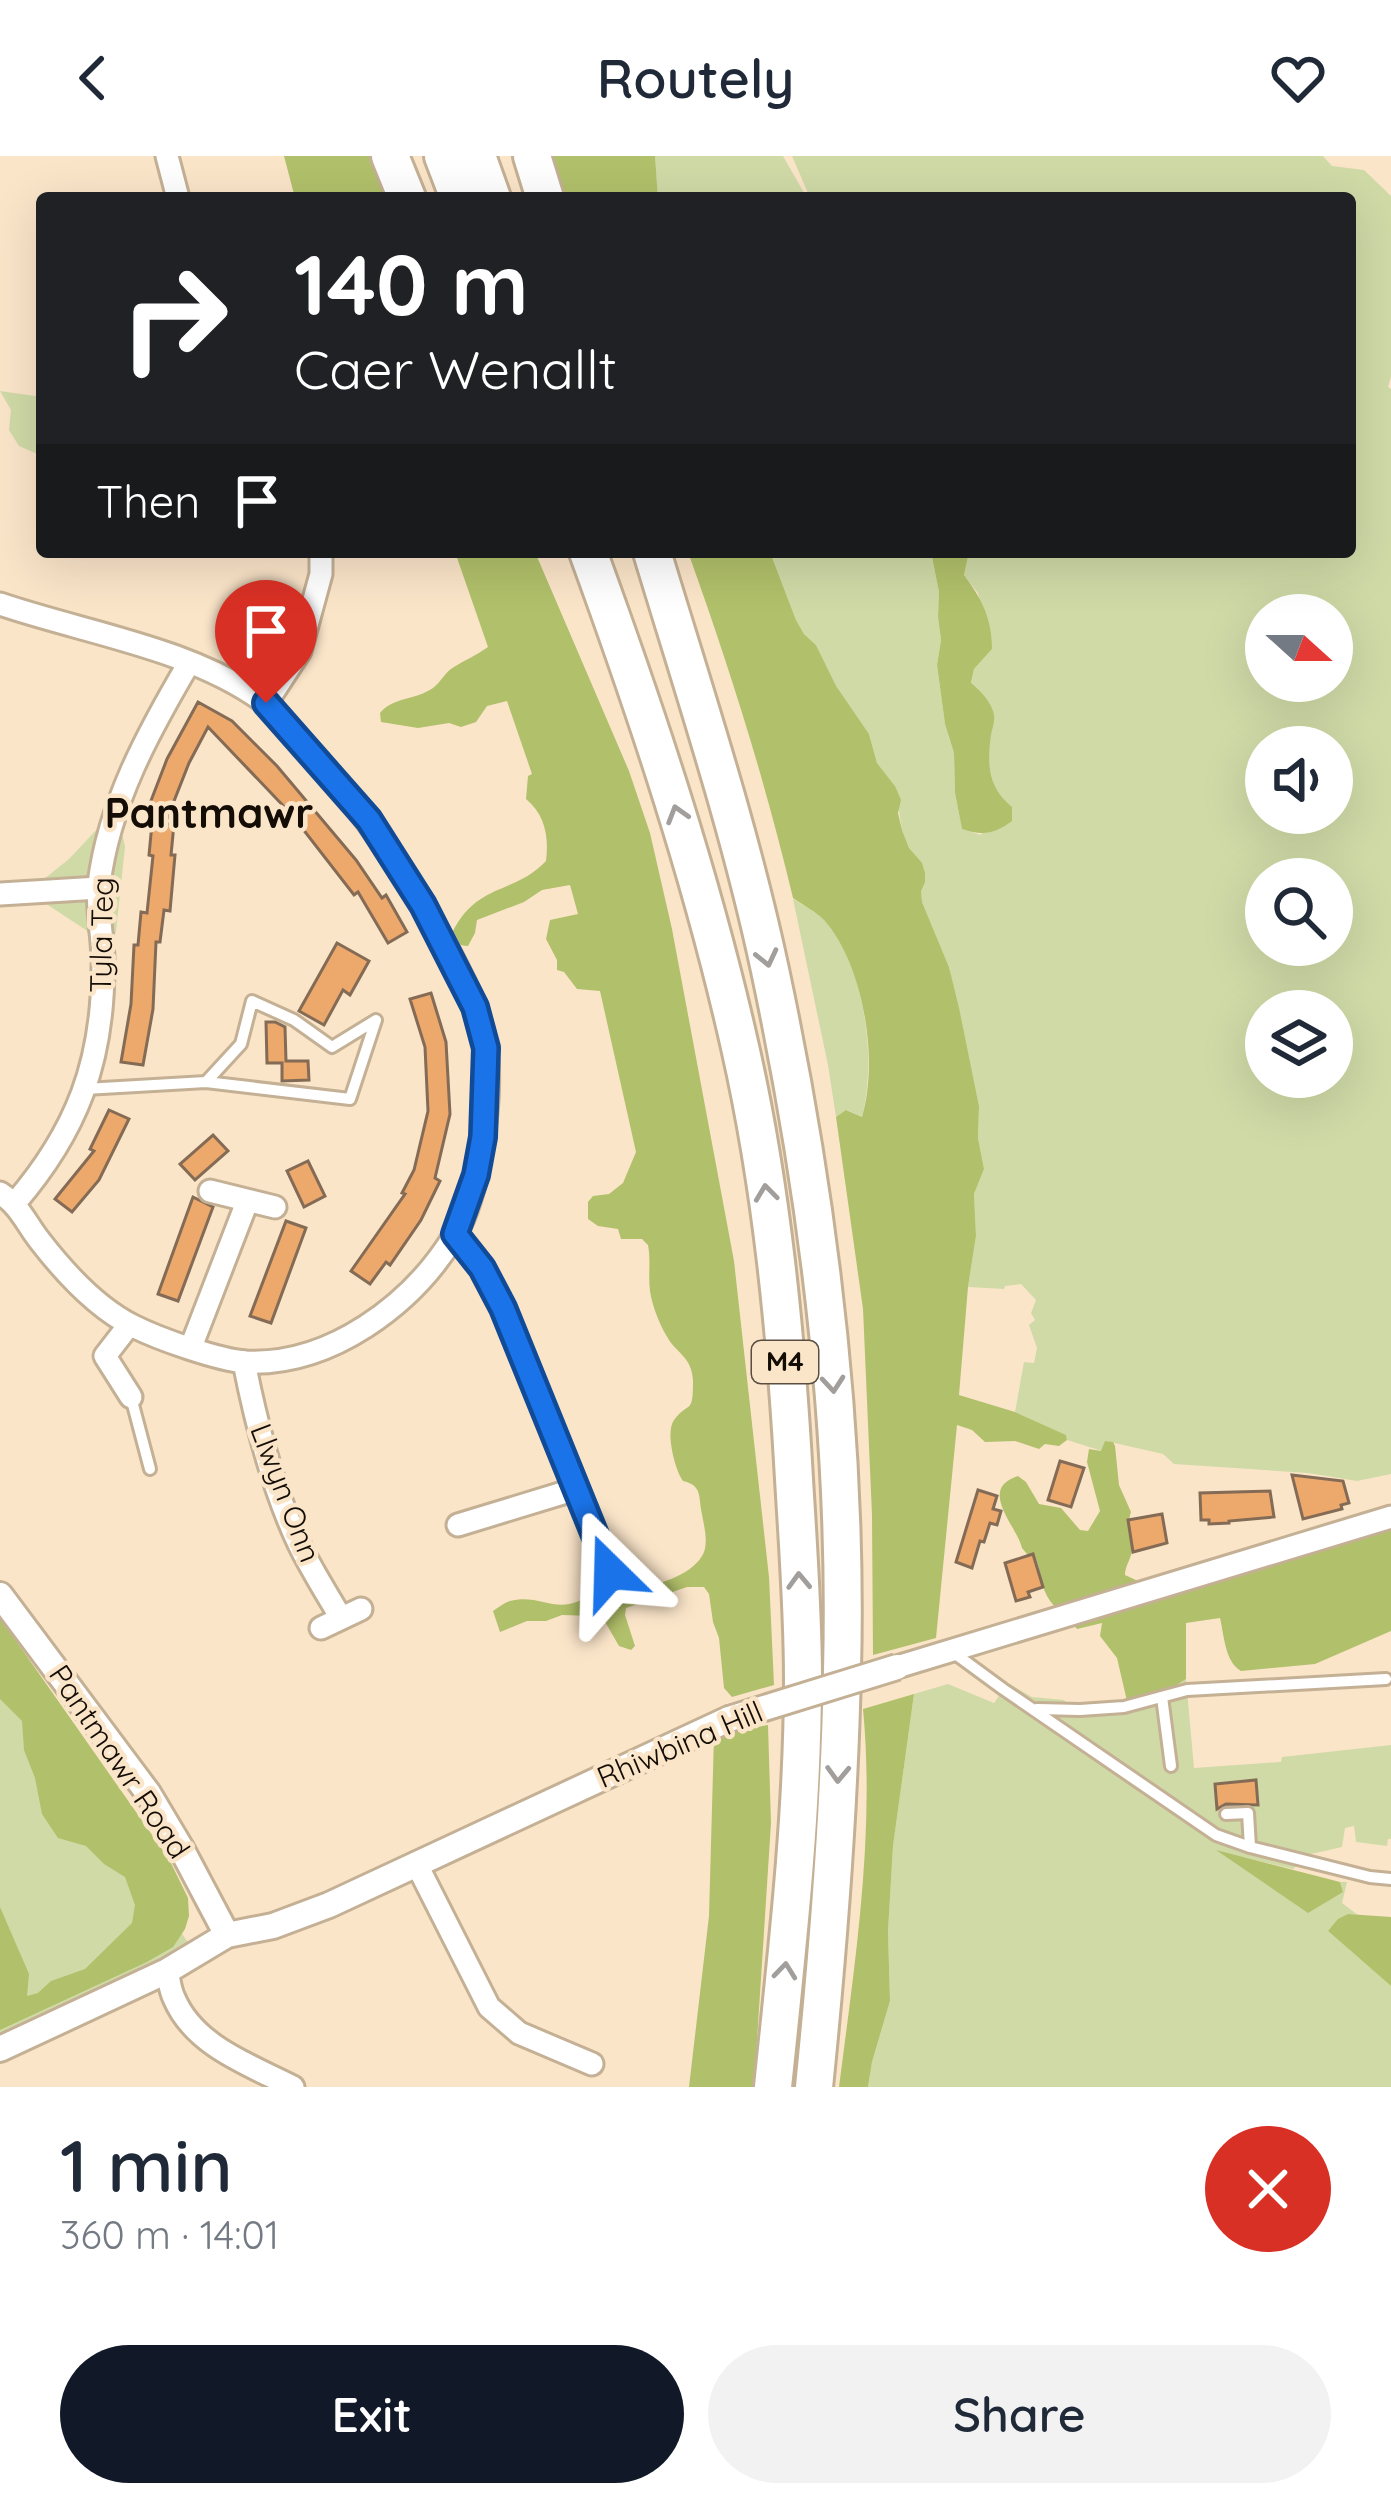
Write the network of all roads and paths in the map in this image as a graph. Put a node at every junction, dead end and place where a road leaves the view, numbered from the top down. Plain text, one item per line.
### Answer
1 (167, 156) edge
2 (390, 156) edge
3 (443, 156) edge
4 (476, 156) edge
5 (532, 156) edge
6 (176, 192) edge
7 (404, 192) edge
8 (457, 192) edge
9 (490, 192) edge
10 (543, 192) edge
11 (321, 558) edge
12 (577, 558) edge
13 (590, 558) edge
14 (639, 558) edge
15 (654, 558) edge
16 (0, 604) edge
17 (626, 655) junction
18 (189, 663) junction
19 (266, 703) junction
20 (728, 803) junction
21 (98, 888) junction
22 (0, 894) edge
23 (206, 1082) junction
24 (85, 1089) junction
25 (210, 1191) dead end
26 (8, 1198) edge
27 (247, 1202) junction
28 (275, 1207) dead end
29 (455, 1234) junction
30 (129, 1325) junction
31 (191, 1347) junction
32 (244, 1362) junction
33 (131, 1397) joint
34 (150, 1469) dead end
35 (576, 1489) junction
36 (1391, 1517) edge
37 (458, 1526) dead end
38 (610, 1572) dead end
39 (0, 1595) edge
40 (341, 1618) dead end
41 (952, 1651) junction
42 (897, 1667) joint
43 (1386, 1679) dead end
44 (1162, 1697) junction
45 (1034, 1709) junction
46 (1171, 1766) dead end
47 (1226, 1814) dead end
48 (1250, 1847) junction
49 (416, 1863) junction
50 (1391, 1879) edge
51 (227, 1935) junction
52 (167, 1971) junction
53 (0, 2049) edge
54 (592, 2064) dead end
55 (292, 2087) edge
56 (772, 2087) edge
57 (814, 2087) edge

1 - 6 street
2 - 7 highway
3 - 8 highway
4 - 9 highway
5 - 10 highway
11 - 19 street
12 - 17 highway, M4
13 - 17 highway, M4
14 - 20 highway, M4
15 - 20 highway, M4
16 - 18 street
56 -> 17 highway, M4
18 - 19 street
18 - 21 street, Tyla Teg
19 - 29 street
20 -> 57 highway, M4
21 - 22 street
21 - 24 street, Tyla Teg
23 - 23 lane
23 - 24 lane
24 - 26 street, Tyla Teg
25 - 27 street
26 - 30 street
27 - 28 street
27 - 31 street
29 - 32 street
29 - 35 street
30 - 31 street
30 - 33 street
31 - 32 street
32 - 40 street, Llwyn Onn
33 - 34 lane
35 - 37 street
35 - 38 street
36 - 41 street, Rhiwbina Hill
39 - 51 street, Pantmawr Road
41 - 42 street, Rhiwbina Hill
41 - 45 lane
42 - 49 street, Rhiwbina Hill, bridge
43 - 44 lane
44 - 45 lane
44 - 46 lane
45 - 48 lane
47 - 48 lane
48 - 50 lane
49 - 51 street, Rhiwbina Hill
49 - 54 street
51 - 52 street, Rhiwbina Hill
52 - 53 street, Rhiwbina Hill
52 - 55 street

